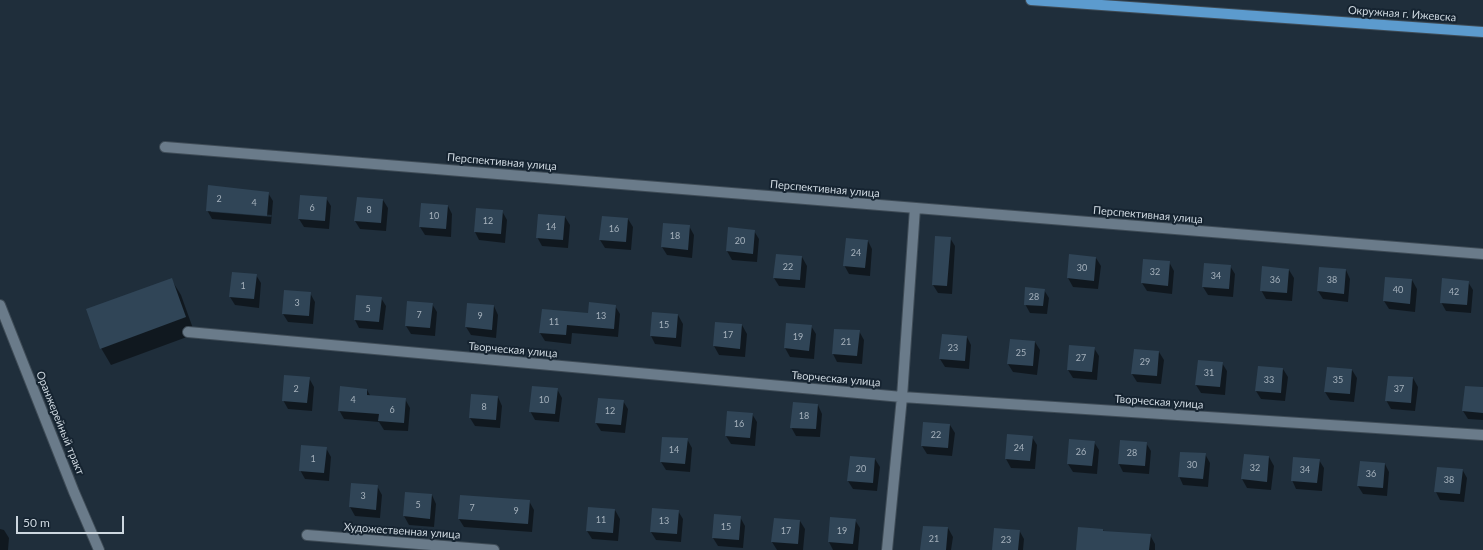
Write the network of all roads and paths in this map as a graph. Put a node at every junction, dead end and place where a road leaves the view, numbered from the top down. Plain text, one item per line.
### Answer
1 (1031, 0) edge
2 (1483, 32) edge
3 (165, 147) dead end
4 (915, 208) junction
5 (1483, 254) edge
6 (0, 305) edge
7 (188, 332) dead end
8 (902, 397) junction
9 (1483, 435) edge
10 (307, 535) dead end
11 (99, 550) edge
12 (494, 550) edge
13 (887, 550) edge

1 - 2 main road, Окружная г. Ижевска
3 - 4 street, Перспективная улица
4 - 5 street, Перспективная улица
4 - 8 street
6 - 11 street, Оранжерейный тракт
7 - 8 street, Творческая улица
8 - 9 street, Творческая улица
8 - 13 street
10 - 12 street, Художественная улица

